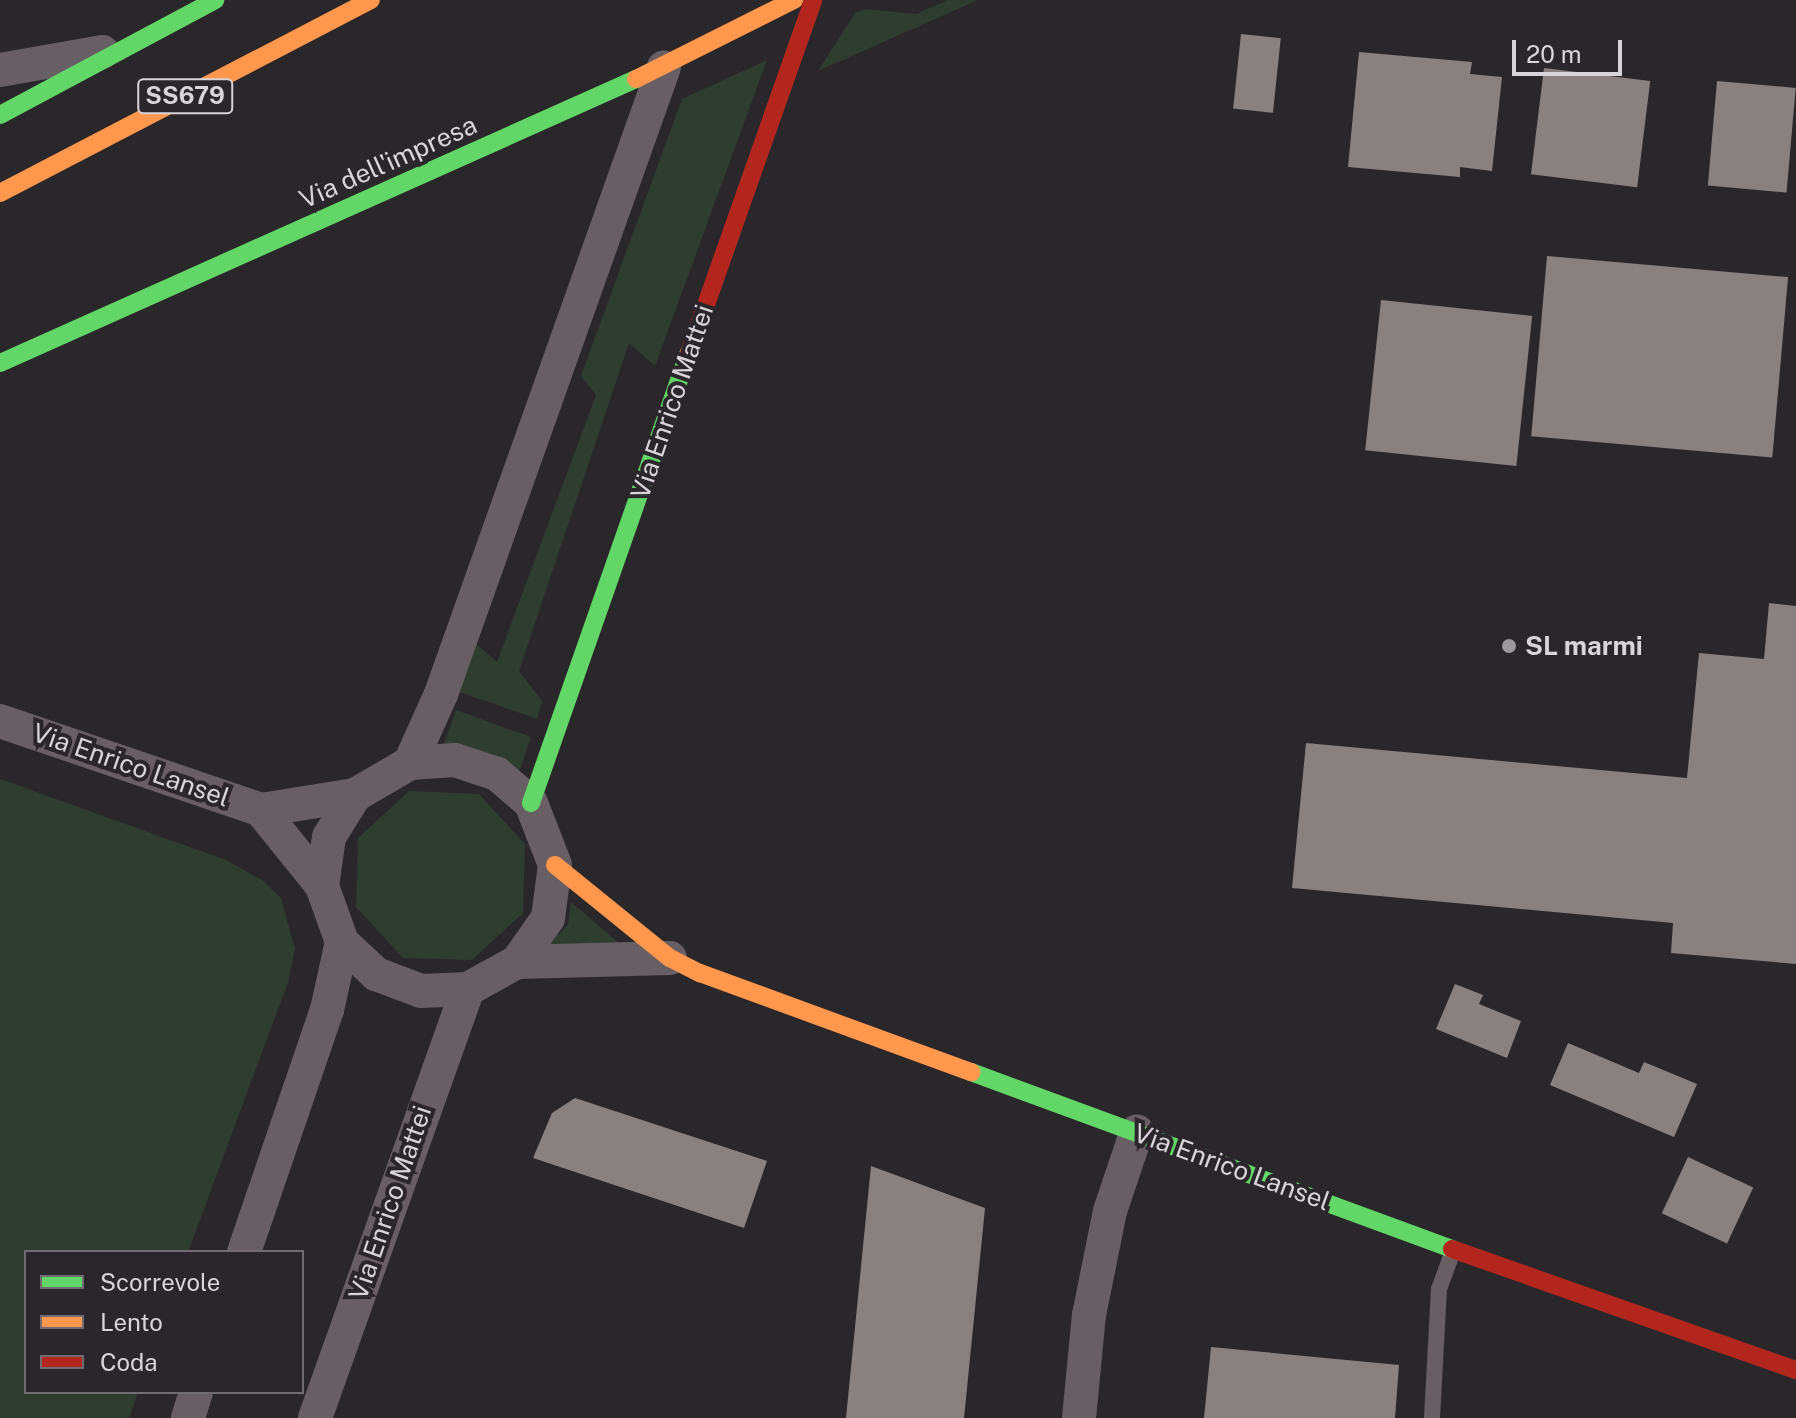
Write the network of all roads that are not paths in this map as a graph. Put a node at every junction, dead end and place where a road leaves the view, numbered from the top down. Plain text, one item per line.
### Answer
1 (215, 0) edge
2 (371, 0) edge
3 (794, 0) edge
4 (813, 0) edge
5 (126, 48) junction
6 (664, 67) junction
7 (0, 70) edge
8 (0, 115) edge
9 (0, 193) edge
10 (0, 363) edge
11 (0, 721) edge
12 (410, 763) junction
13 (355, 795) junction
14 (531, 803) junction
15 (261, 810) junction
16 (555, 865) junction
17 (322, 886) junction
18 (342, 942) junction
19 (670, 958) junction
20 (517, 962) junction
21 (468, 989) junction
22 (1137, 1131) junction
23 (1454, 1249) junction
24 (245, 1250) edge
25 (1796, 1370) edge
26 (195, 1394) edge
27 (188, 1418) edge
28 (315, 1418) edge
29 (1079, 1418) edge
30 (1432, 1418) edge

1 - 5 street
2 - 9 street, SS679
3 - 6 street, Via dell'impresa
4 - 14 street, Via Enrico Mattei
5 - 7 street
5 - 8 street
6 - 10 street, Via dell'impresa
6 - 12 street
11 - 15 street, Via Enrico Lansel
12 - 13 street
12 - 14 street
13 - 15 street, Via Enrico Lansel
13 - 17 street
14 - 16 street
15 - 17 street, Via Enrico Lansel
16 - 19 street, Via Enrico Lansel
16 - 20 street
17 - 18 street
18 - 21 street
18 - 24 street
19 - 20 street, Via Enrico Lansel
19 - 22 street, Via Enrico Lansel
20 - 21 street
21 - 28 street, Via Enrico Mattei
22 - 23 street, Via Enrico Lansel
22 - 29 street
23 - 25 street, Via Enrico Lansel
23 - 30 lane
26 - 27 street

